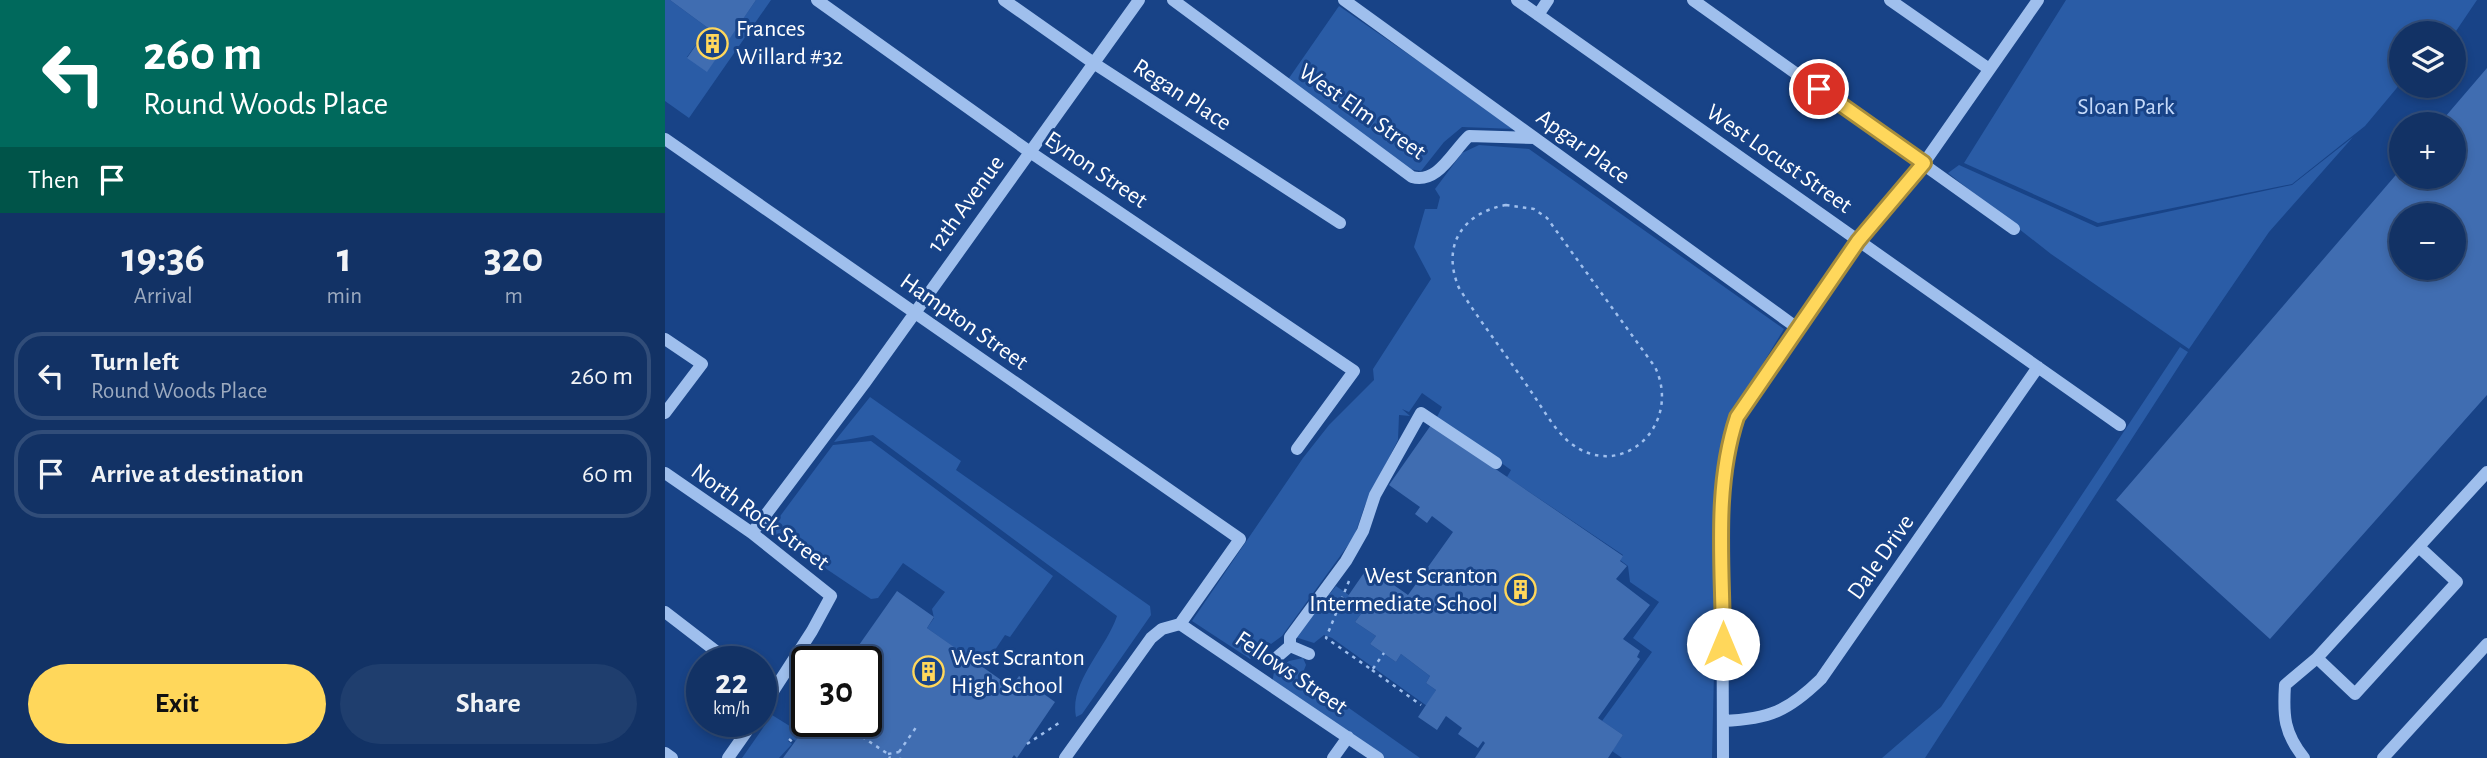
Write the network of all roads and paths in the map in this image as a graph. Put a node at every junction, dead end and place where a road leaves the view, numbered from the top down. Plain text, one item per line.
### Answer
1 (817, 0) edge
2 (1004, 0) edge
3 (1139, 0) edge
4 (1173, 0) edge
5 (1345, 0) edge
6 (1517, 0) edge
7 (1548, 0) edge
8 (1693, 0) edge
9 (1890, 0) edge
10 (2038, 0) edge
11 (1538, 15) junction
12 (1095, 64) junction
13 (1989, 69) junction
14 (1535, 138) junction
15 (665, 139) edge
16 (1030, 152) junction
17 (1924, 163) junction
18 (1340, 223) dead end
19 (2014, 229) dead end
20 (1858, 241) junction
21 (913, 312) junction
22 (1796, 327) junction
23 (665, 339) edge
24 (2038, 368) junction
25 (665, 413) edge
26 (2120, 425) dead end
27 (1560, 432) joint
28 (1297, 449) dead end
29 (1496, 463) dead end
30 (2487, 472) edge
31 (665, 473) edge
32 (752, 533) junction
33 (2419, 547) junction
34 (1349, 579) dead end
35 (665, 612) edge
36 (1180, 624) junction
37 (2487, 644) edge
38 (709, 646) edge
39 (1290, 646) junction
40 (1384, 653) dead end
41 (1308, 654) dead end
42 (1276, 658) dead end
43 (2317, 658) junction
44 (1372, 670) junction
45 (777, 687) edge
46 (1421, 705) dead end
47 (1062, 721) dead end
48 (1723, 721) junction
49 (917, 726) dead end
50 (743, 737) edge
51 (863, 737) edge
52 (1347, 737) junction
53 (789, 739) dead end
54 (794, 743) dead end
55 (1027, 744) dead end
56 (899, 752) junction
57 (665, 753) edge
58 (889, 756) edge
59 (672, 758) edge
60 (728, 758) edge
61 (900, 758) edge
62 (1065, 758) edge
63 (1333, 758) edge
64 (1378, 758) edge
65 (1723, 758) edge
66 (2304, 758) edge
67 (2383, 758) edge

1 - 16 street, Eynon Street
2 - 12 street, Regan Place
3 - 12 street, 12th Avenue
4 - 14 street, West Elm Street
5 - 14 street, Apgar Place
6 - 11 street, West Locust Street
7 - 11 street
8 - 17 street
9 - 13 street
10 - 13 street
11 - 20 street, West Locust Street
12 - 16 street, 12th Avenue
12 - 18 street, Regan Place
13 - 17 street
14 - 22 street, Apgar Place
15 - 21 street, Hampton Street
16 - 21 street, 12th Avenue
16 - 28 street, Eynon Street
17 - 19 street
17 - 20 street
20 - 22 street
20 - 24 street, West Locust Street
21 - 32 street, 12th Avenue
21 - 36 street, Hampton Street
22 - 48 street
23 - 25 street
24 - 26 street, West Locust Street
24 - 48 street, Dale Drive
27 - 27 path
29 - 39 street
30 - 33 street
31 - 32 street, North Rock Street
32 - 45 street, North Rock Street
33 - 43 street
33 - 43 street
34 - 44 path
35 - 38 street
36 - 52 street, Fellows Street
36 - 62 street
37 - 67 street
39 - 41 street
39 - 42 street
40 - 44 path
43 - 66 street
44 - 46 path
47 - 55 path
48 - 65 street
49 - 56 path
50 - 60 street
51 - 58 path
52 - 63 street
52 - 64 street, Fellows Street
53 - 54 path
56 - 58 path
56 - 61 path
57 - 59 street

